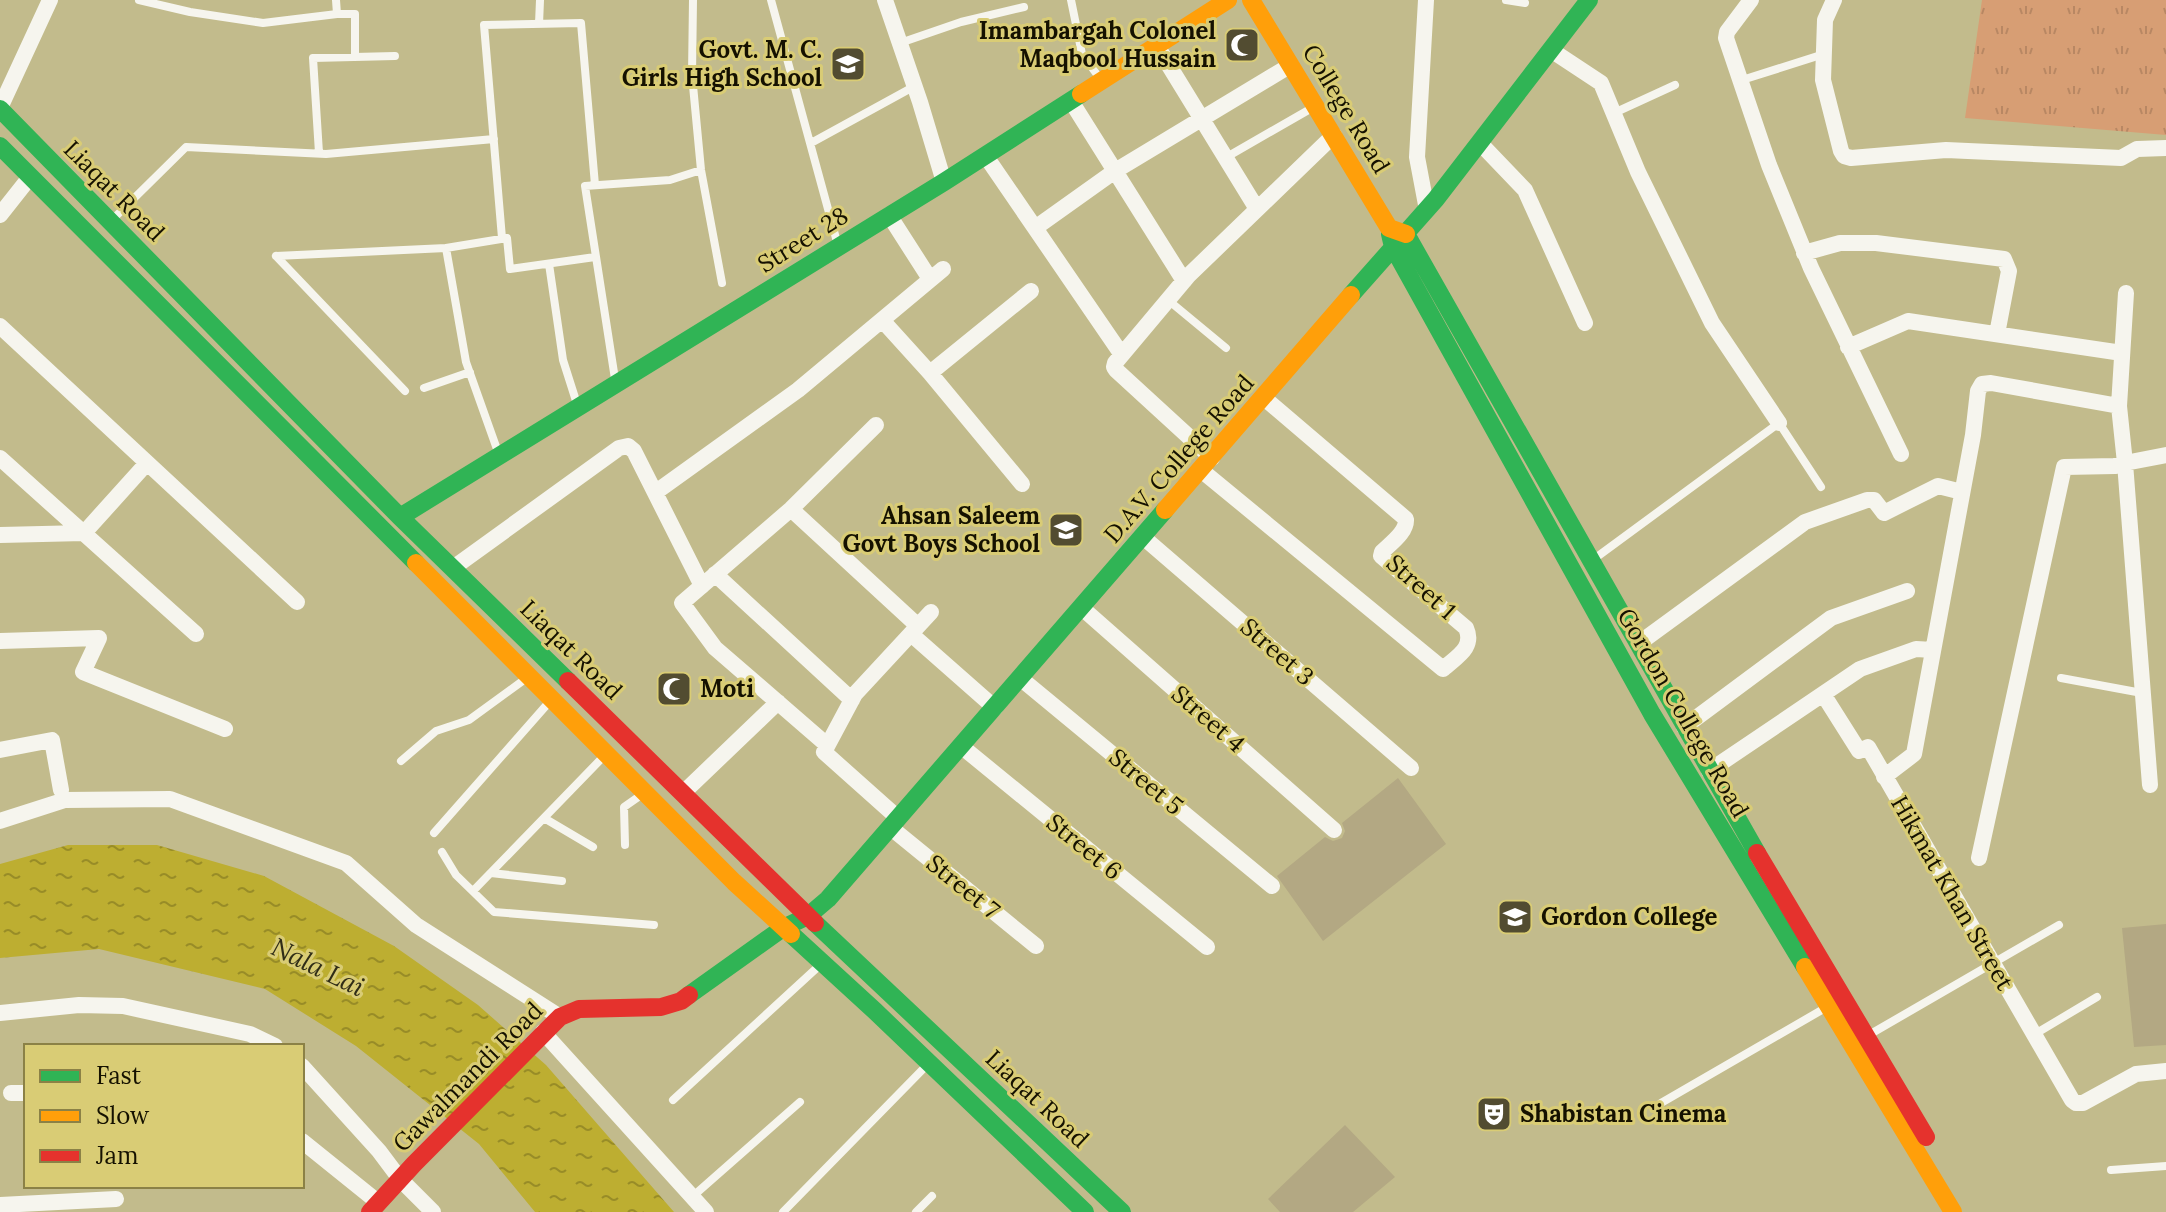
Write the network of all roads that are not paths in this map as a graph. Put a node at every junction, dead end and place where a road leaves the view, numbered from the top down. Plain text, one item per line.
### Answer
1 (50, 0) edge
2 (139, 0) edge
3 (336, 0) edge
4 (540, 0) edge
5 (693, 0) edge
6 (771, 0) edge
7 (885, 0) edge
8 (1071, 0) edge
9 (1228, 0) edge
10 (1251, 0) edge
11 (1426, 0) edge
12 (1506, 0) edge
13 (1589, 0) edge
14 (1751, 0) edge
15 (1834, 0) edge
16 (1525, 3) dead end
17 (1024, 7) dead end
18 (337, 14) junction
19 (539, 24) junction
20 (900, 43) junction
21 (1157, 46) junction
22 (1551, 50) junction
23 (1824, 54) junction
24 (395, 56) dead end
25 (355, 57) junction
26 (1291, 65) junction
27 (1742, 80) junction
28 (1102, 81) junction
29 (1675, 85) dead end
30 (915, 86) junction
31 (1071, 101) junction
32 (1316, 106) junction
33 (0, 108) edge
34 (1614, 113) junction
35 (1201, 119) junction
36 (1334, 135) junction
37 (494, 139) junction
38 (1479, 142) junction
39 (811, 143) junction
40 (0, 146) edge
41 (2166, 148) edge
42 (319, 153) junction
43 (985, 155) junction
44 (1225, 158) junction
45 (701, 170) junction
46 (1115, 171) junction
47 (30, 177) junction
48 (944, 182) junction
49 (595, 185) junction
50 (1257, 209) junction
51 (1427, 210) junction
52 (0, 215) edge
53 (889, 215) junction
54 (111, 221) junction
55 (1035, 228) junction
56 (1396, 237) junction
57 (502, 238) junction
58 (838, 247) junction
59 (446, 248) junction
60 (1804, 253) junction
61 (595, 257) junction
62 (549, 264) junction
63 (1184, 281) junction
64 (722, 283) dead end
65 (1031, 291) dead end
66 (2126, 293) dead end
67 (1168, 300) junction
68 (882, 320) junction
69 (1585, 323) dead end
70 (0, 326) edge
71 (1997, 334) junction
72 (1848, 347) junction
73 (1226, 348) dead end
74 (2122, 353) junction
75 (1122, 355) junction
76 (470, 372) junction
77 (930, 373) junction
78 (616, 384) junction
79 (424, 388) dead end
80 (405, 391) dead end
81 (1264, 398) junction
82 (2119, 406) junction
83 (578, 407) junction
84 (1779, 423) junction
85 (876, 425) dead end
86 (1901, 454) dead end
87 (2166, 455) edge
88 (499, 456) junction
89 (0, 458) edge
90 (147, 463) junction
91 (2125, 463) junction
92 (1207, 464) junction
93 (1022, 484) dead end
94 (1821, 487) dead end
95 (656, 492) junction
96 (1962, 492) junction
97 (791, 509) junction
98 (400, 517) junction
99 (84, 533) junction
100 (0, 535) edge
101 (1143, 537) junction
102 (1590, 562) junction
103 (453, 568) junction
104 (715, 574) junction
105 (702, 586) junction
106 (1907, 591) dead end
107 (297, 602) dead end
108 (1082, 608) junction
109 (931, 612) dead end
110 (915, 630) junction
111 (196, 634) dead end
112 (0, 641) edge
113 (1638, 644) junction
114 (1933, 650) junction
115 (529, 677) junction
116 (1020, 678) junction
117 (2061, 678) dead end
118 (2143, 693) junction
119 (1823, 694) junction
120 (552, 700) junction
121 (852, 700) junction
122 (778, 702) junction
123 (995, 708) junction
124 (1684, 727) junction
125 (225, 729) dead end
126 (827, 745) junction
127 (961, 746) junction
128 (0, 750) edge
129 (606, 754) junction
130 (401, 761) dead end
131 (1411, 768) dead end
132 (1709, 771) junction
133 (1884, 777) junction
134 (2150, 785) dead end
135 (61, 790) dead end
136 (645, 793) junction
137 (683, 793) junction
138 (544, 818) junction
139 (0, 821) edge
140 (894, 823) junction
141 (1334, 830) dead end
142 (434, 833) dead end
143 (625, 845) dead end
144 (593, 847) dead end
145 (442, 852) dead end
146 (1979, 858) dead end
147 (491, 873) junction
148 (562, 881) dead end
149 (1272, 886) dead end
150 (473, 891) junction
151 (808, 916) junction
152 (654, 925) dead end
153 (2059, 925) dead end
154 (783, 928) junction
155 (1036, 946) dead end
156 (1207, 947) dead end
157 (822, 963) junction
158 (1994, 964) junction
159 (2097, 997) dead end
160 (1828, 1007) junction
161 (0, 1013) edge
162 (560, 1017) junction
163 (543, 1032) junction
164 (2035, 1034) junction
165 (1866, 1037) junction
166 (271, 1044) edge
167 (929, 1063) junction
168 (304, 1068) edge
169 (2166, 1071) edge
170 (673, 1100) dead end
171 (800, 1102) dead end
172 (1661, 1103) dead end
173 (304, 1143) edge
174 (2166, 1166) edge
175 (2111, 1170) dead end
176 (400, 1179) junction
177 (932, 1196) dead end
178 (692, 1197) junction
179 (116, 1199) dead end
180 (0, 1205) edge
181 (375, 1207) edge
182 (433, 1212) edge
183 (706, 1212) edge
184 (783, 1212) edge
185 (916, 1212) edge
186 (1085, 1212) edge
187 (1122, 1212) edge
188 (1953, 1212) edge
189 (1971, 1212) edge

1 - 33 street
2 - 18 lane
3 - 18 lane
4 - 19 lane
5 - 45 lane
6 - 39 lane
7 - 20 street
8 - 28 lane
9 - 21 street, Street 28
10 - 26 street, College Road
11 - 51 street
12 - 16 lane
13 - 22 street, D.A.V. College Road
14 - 27 street
15 - 23 street
17 - 20 lane
18 - 25 lane
19 - 37 lane
19 - 49 lane
20 - 30 street
21 - 28 street, Street 28
21 - 35 street
22 - 34 street
22 - 38 street, D.A.V. College Road
23 - 27 lane
23 - 41 street
24 - 25 lane
25 - 42 lane
26 - 32 street, College Road
26 - 35 street
27 - 60 street
28 - 31 street, Street 28
29 - 34 lane
30 - 39 lane
30 - 48 street
31 - 43 street, Street 28
31 - 46 street
32 - 36 street, College Road
32 - 44 lane
33 - 54 street, Liaqat Road
34 - 84 street
35 - 44 street
35 - 46 street
36 - 50 street
36 - 56 street, College Road
37 - 42 lane
37 - 57 lane
38 - 51 street, D.A.V. College Road
38 - 69 street
39 - 58 lane
40 - 47 street, Liaqat Road
42 - 54 lane
43 - 48 street, Street 28
43 - 55 street
44 - 50 street
45 - 49 lane
45 - 64 lane
46 - 55 street
46 - 63 street
47 - 52 street
47 - 115 street, Liaqat Road
48 - 53 street, Street 28
49 - 61 lane
50 - 63 street
51 - 56 street, D.A.V. College Road
53 - 58 street, Street 28
53 - 68 street
54 - 98 street, Liaqat Road
55 - 75 street
56 - 81 street, D.A.V. College Road
56 - 102 street, Gordon College Road
56 - 160 street, Gordon College Road
57 - 59 lane
57 - 62 lane
58 - 78 street, Street 28
59 - 76 lane
59 - 80 lane
60 - 71 street
60 - 72 street
61 - 62 lane
61 - 78 lane
62 - 83 lane
63 - 67 street
65 - 77 street
66 - 74 street
67 - 73 lane
67 - 75 street
68 - 77 street
68 - 95 street
70 - 90 street
71 - 72 street
71 - 74 street
72 - 86 street
74 - 82 street
75 - 92 street
76 - 79 lane
76 - 88 lane
77 - 93 street
78 - 83 street, Street 28
81 - 92 street, D.A.V. College Road
81 - 92 street, Street 1
82 - 91 street
82 - 96 street
83 - 88 street, Street 28
84 - 94 lane
84 - 102 lane
85 - 97 street
87 - 91 street
88 - 98 street, Street 28
89 - 99 street
90 - 99 street
90 - 107 street
91 - 118 street
91 - 146 street
92 - 101 street, D.A.V. College Road
95 - 103 street
95 - 105 street
96 - 113 street
96 - 114 street
97 - 104 street
97 - 110 street
98 - 103 street, Liaqat Road
99 - 100 street
99 - 111 street
101 - 108 street, D.A.V. College Road
101 - 131 street, Street 3
102 - 113 street, Gordon College Road
103 - 137 street, Liaqat Road
104 - 105 street
104 - 121 street
105 - 122 street
106 - 124 street
108 - 116 street, D.A.V. College Road
108 - 141 street, Street 4
109 - 110 street
110 - 121 street
110 - 123 street
112 - 125 street
113 - 124 street, Gordon College Road
114 - 119 street
114 - 133 street
115 - 120 street, Liaqat Road
115 - 130 lane
116 - 123 street, D.A.V. College Road
116 - 149 street, Street 5
117 - 118 lane
118 - 134 street
119 - 132 street
119 - 133 street, Hikmat Khan Street
120 - 129 street, Liaqat Road
120 - 142 lane
121 - 126 street
122 - 126 street
122 - 137 street
123 - 127 street, D.A.V. College Road
124 - 132 street, Gordon College Road
126 - 140 street, Street 7
127 - 140 street, D.A.V. College Road
127 - 156 street, Street 6
128 - 135 street
129 - 136 street, Liaqat Road
129 - 138 lane
132 - 165 street, Gordon College Road
133 - 158 street, Hikmat Khan Street
136 - 143 lane
136 - 154 street, Liaqat Road
137 - 151 street, Liaqat Road
138 - 144 lane
138 - 147 lane
139 - 162 street
140 - 151 street, D.A.V. College Road
140 - 155 street, Street 7
145 - 150 lane
147 - 148 lane
147 - 150 lane
150 - 152 lane
151 - 154 street, D.A.V. College Road
151 - 187 street, Liaqat Road
153 - 158 lane
154 - 157 street, Liaqat Road
154 - 162 street, Gawalmandi Road
157 - 167 street, Liaqat Road
157 - 170 lane
158 - 164 street, Hikmat Khan Street
158 - 165 lane
159 - 164 lane
160 - 172 lane
160 - 188 street, Gordon College Road
161 - 166 street
162 - 163 street, Gawalmandi Road
163 - 176 street, Gawalmandi Road
163 - 178 street
164 - 169 street, Hikmat Khan Street
165 - 189 street, Gordon College Road
167 - 184 lane
167 - 186 street, Liaqat Road
168 - 176 street
171 - 178 lane
173 - 181 street
174 - 175 lane
176 - 181 street, Gawalmandi Road
176 - 182 street
177 - 185 lane
178 - 183 street
179 - 180 street

